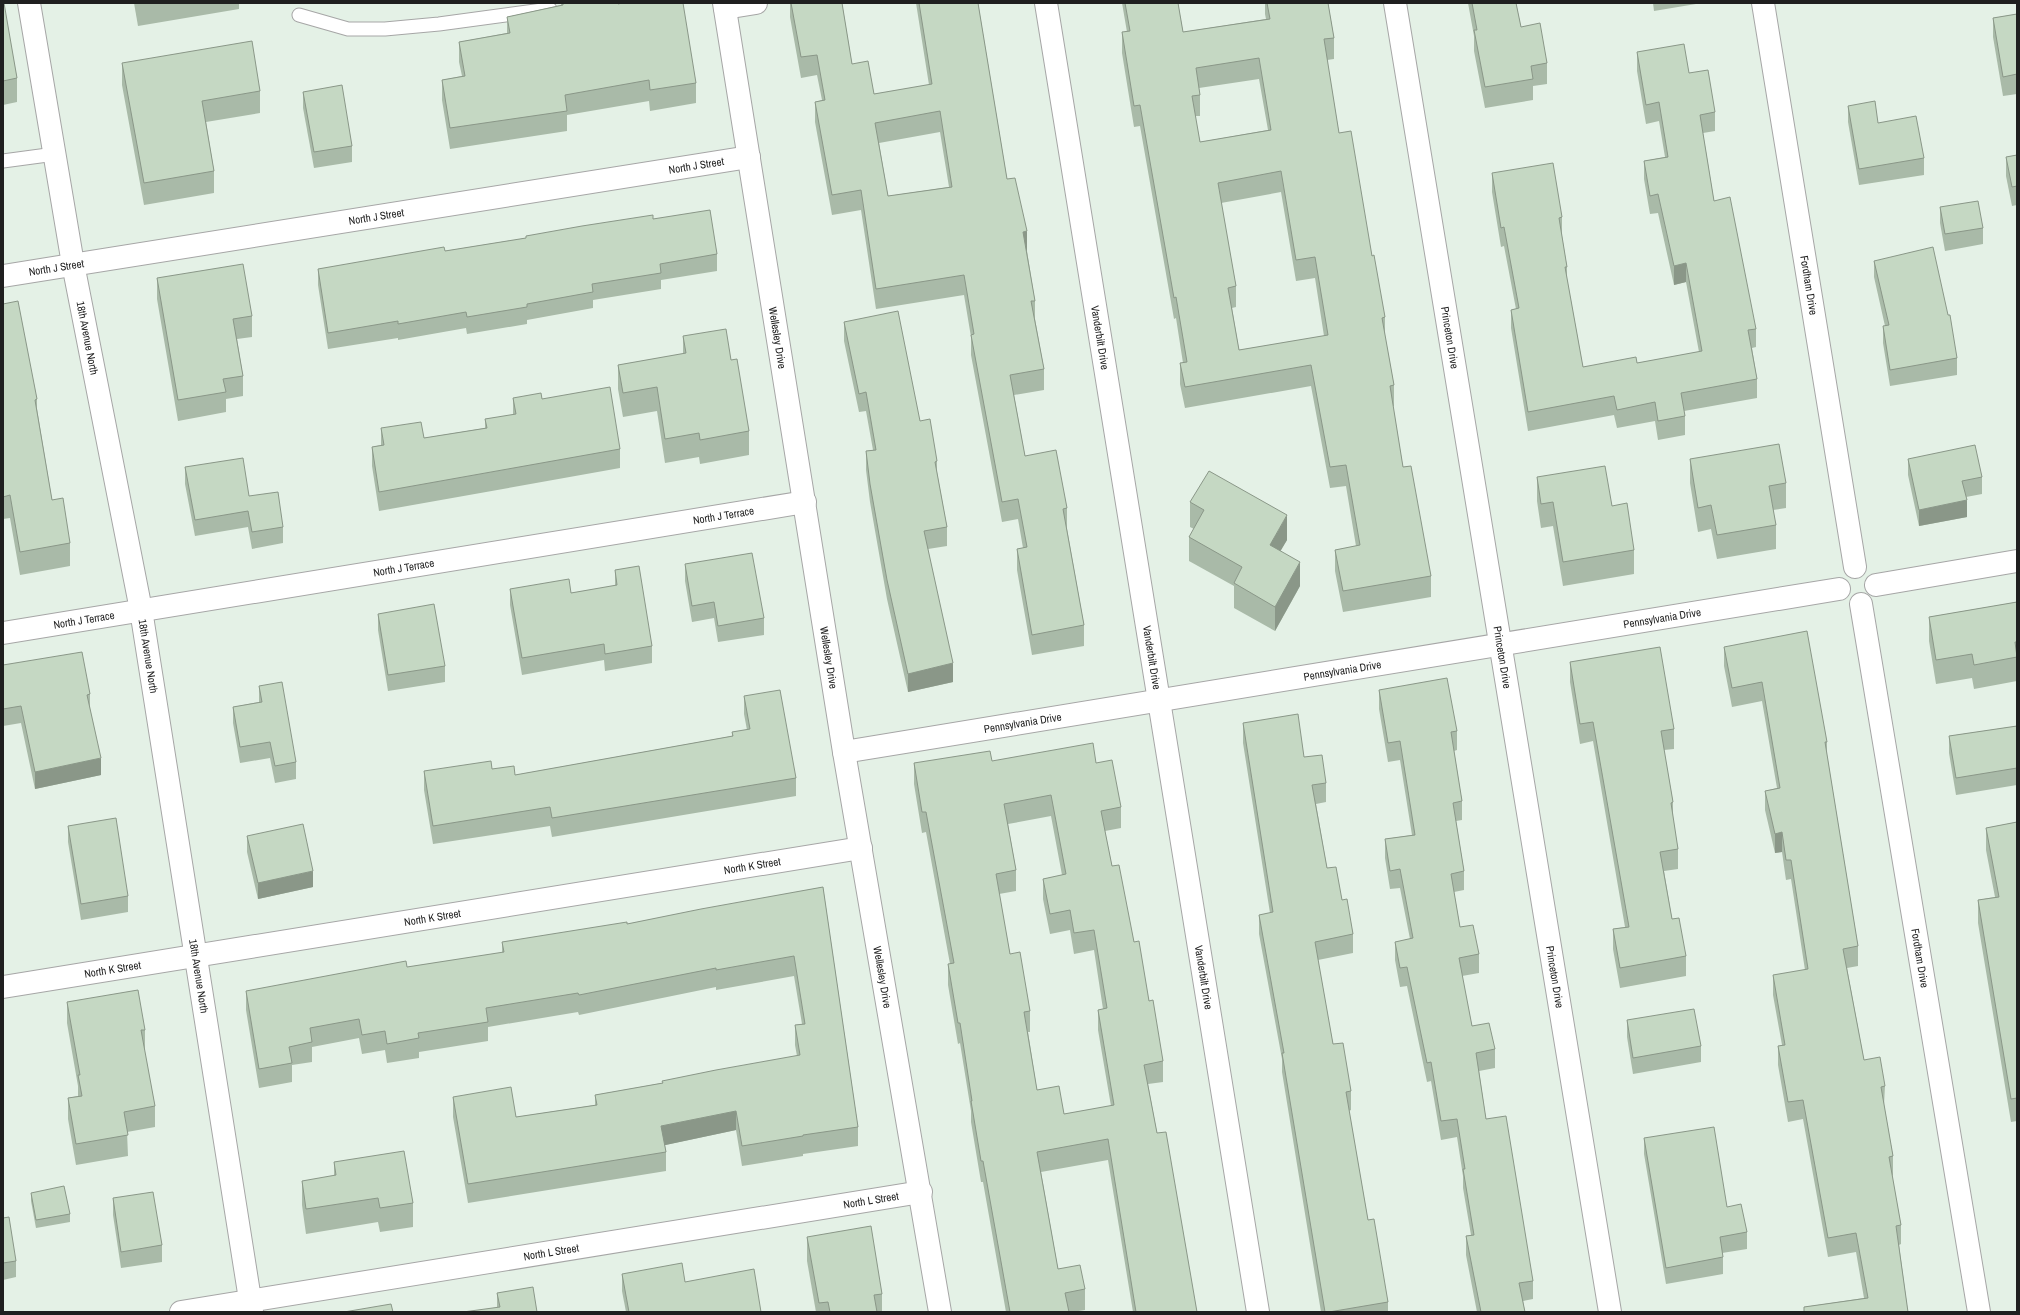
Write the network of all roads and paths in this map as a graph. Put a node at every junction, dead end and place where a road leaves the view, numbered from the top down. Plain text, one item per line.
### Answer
1 (29, 3) edge
2 (756, 3) edge
3 (1046, 3) edge
4 (1395, 3) edge
5 (1763, 3) edge
6 (724, 6) edge
7 (563, 7) edge
8 (299, 16) dead end
9 (55, 154) junction
10 (749, 157) junction
11 (3, 161) edge
12 (73, 264) junction
13 (3, 276) edge
14 (805, 502) junction
15 (2017, 561) edge
16 (1855, 567) junction
17 (1876, 584) junction
18 (1840, 589) junction
19 (1861, 604) junction
20 (141, 610) junction
21 (3, 632) edge
22 (1500, 645) junction
23 (1160, 701) junction
24 (844, 752) junction
25 (861, 848) junction
26 (195, 956) junction
27 (3, 987) edge
28 (921, 1192) junction
29 (251, 1306) edge
30 (181, 1312) edge
31 (940, 1312) edge
32 (1258, 1312) edge
33 (1610, 1312) edge
34 (1979, 1312) edge

1 - 9 street, 18th Avenue North
2 - 6 street
3 - 23 street, Vanderbilt Drive
4 - 22 street, Princeton Drive
5 - 16 street, Fordham Drive
6 - 10 street, Wellesley Drive
7 - 8 lane
9 - 11 lane
9 - 12 street, 18th Avenue North
10 - 12 street, North J Street
10 - 14 street, Wellesley Drive
12 - 13 street, North J Street
12 - 20 street, 18th Avenue North
14 - 20 street, North J Terrace
14 - 24 street, Wellesley Drive
15 - 17 street
16 - 17 street
16 - 18 street
17 - 19 street
18 - 19 street
18 - 22 street, Pennsylvania Drive
19 - 34 street, Fordham Drive
20 - 21 street, North J Terrace
20 - 26 street, 18th Avenue North
22 - 23 street, Pennsylvania Drive
22 - 33 street, Princeton Drive
23 - 24 street, Pennsylvania Drive
23 - 32 street, Vanderbilt Drive
24 - 25 street, Wellesley Drive
25 - 26 street, North K Street
25 - 28 street, Wellesley Drive
26 - 27 street, North K Street
26 - 29 street, 18th Avenue North
28 - 29 street, North L Street
28 - 31 street, Wellesley Drive
29 - 30 street, North L Street

